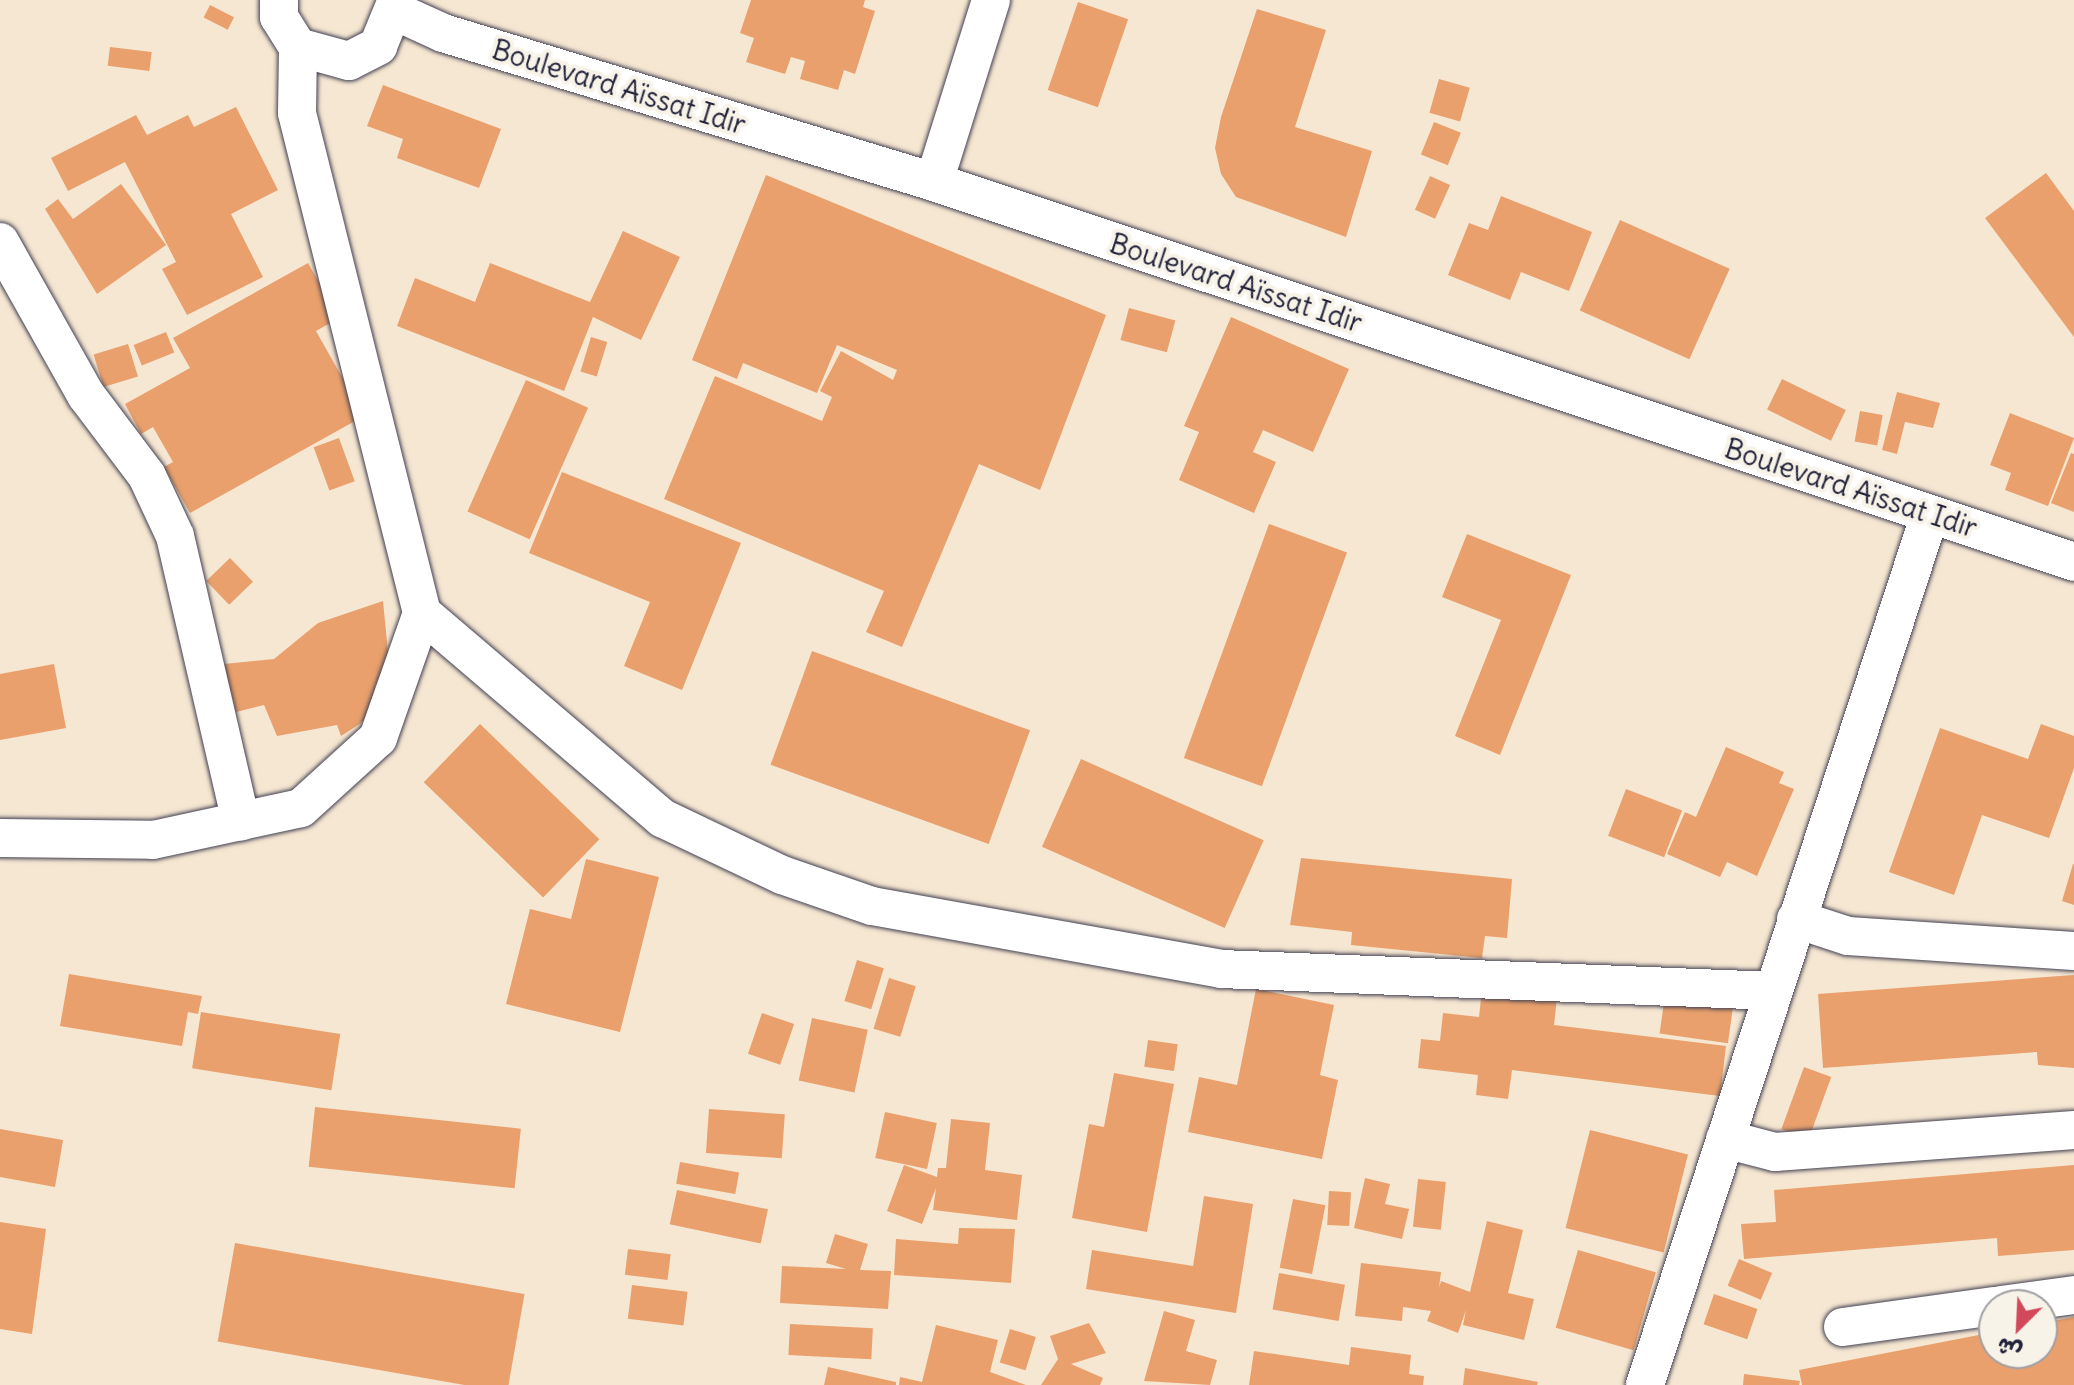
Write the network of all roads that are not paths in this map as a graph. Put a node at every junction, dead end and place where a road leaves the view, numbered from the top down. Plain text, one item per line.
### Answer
1 (279, 0) edge
2 (991, 0) edge
3 (397, 6) edge
4 (298, 47) junction
5 (934, 182) junction
6 (0, 242) edge
7 (1930, 514) junction
8 (2074, 562) edge
9 (422, 613) junction
10 (241, 821) junction
11 (0, 838) edge
12 (1796, 919) junction
13 (2074, 951) edge
14 (1773, 991) junction
15 (2074, 1130) edge
16 (1725, 1139) junction
17 (1978, 1308) edge
18 (1843, 1327) dead end
19 (1645, 1385) edge

1 - 4 street
2 - 5 street
3 - 4 street
3 - 5 street, Boulevard Aïssat Idir
4 - 9 street
5 - 7 street, Boulevard Aïssat Idir
6 - 10 street
7 - 8 street, Boulevard Aïssat Idir
7 - 12 street
9 - 10 street
9 - 14 street
10 - 11 street
12 - 13 street
12 - 14 street
14 - 16 street
15 - 16 street
16 - 19 street
17 - 18 street

